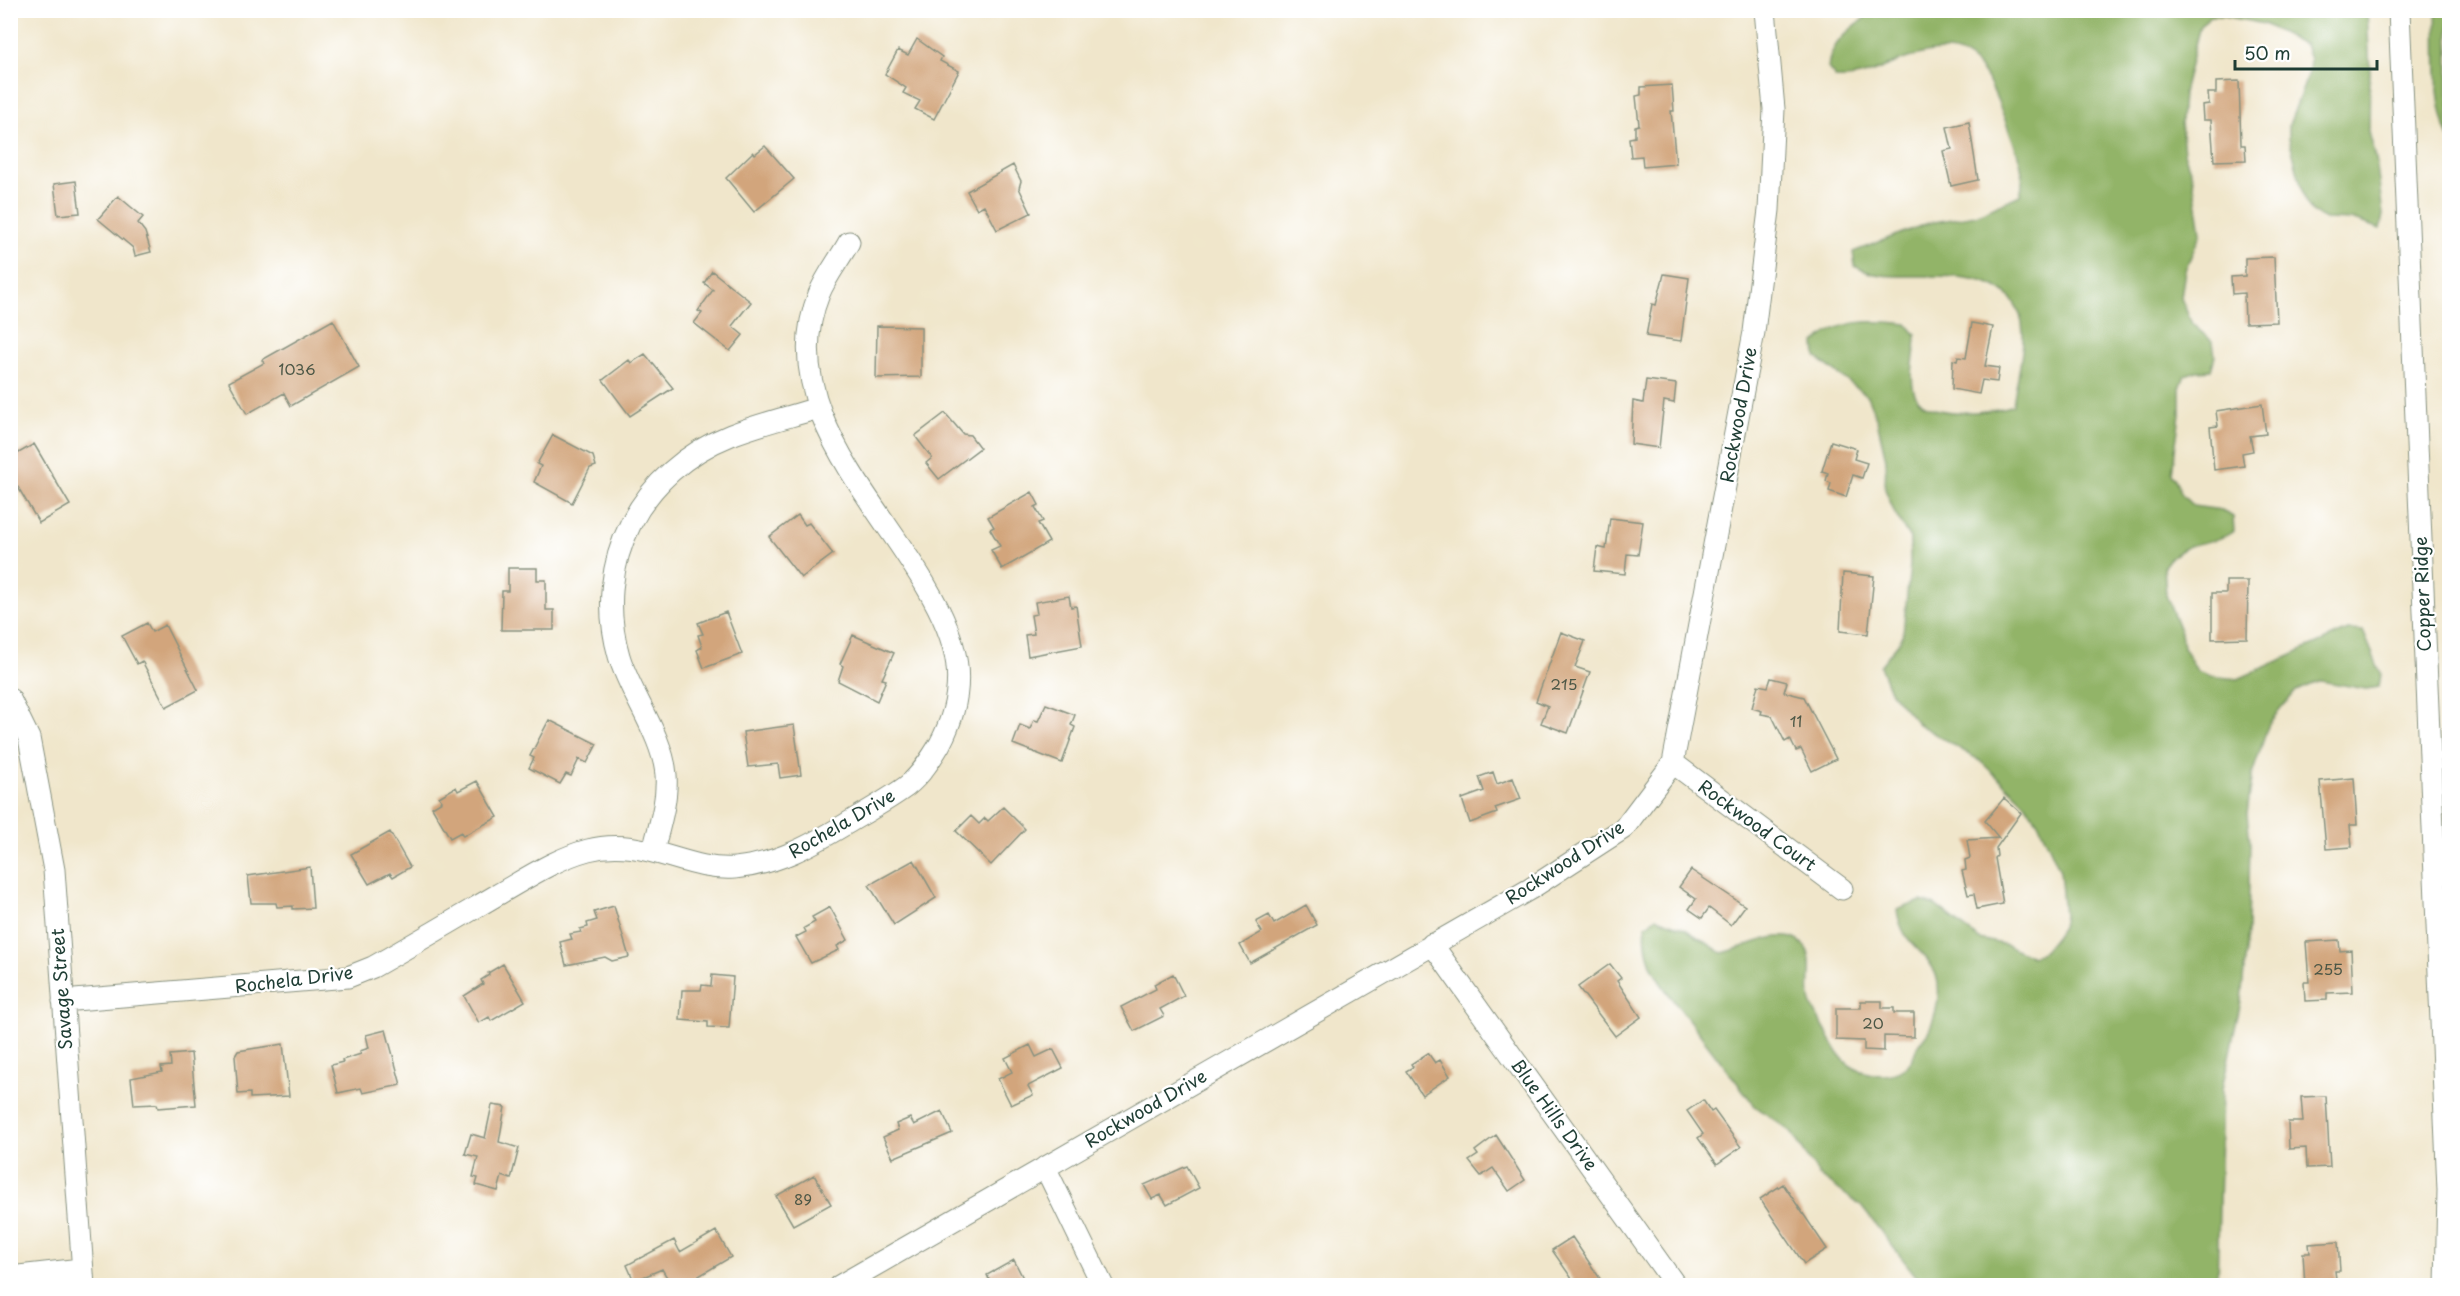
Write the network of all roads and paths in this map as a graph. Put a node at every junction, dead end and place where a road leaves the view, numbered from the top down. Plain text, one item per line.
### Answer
1 (1765, 10) edge
2 (2399, 10) edge
3 (849, 242) dead end
4 (818, 408) junction
5 (10, 699) edge
6 (1672, 764) junction
7 (653, 851) junction
8 (1842, 889) dead end
9 (1432, 944) junction
10 (63, 1001) junction
11 (1045, 1167) junction
12 (10, 1277) edge
13 (82, 1277) edge
14 (839, 1286) edge
15 (1103, 1286) edge
16 (1676, 1286) edge
17 (2446, 1286) edge

1 - 6 street, Rockwood Drive
2 - 17 street, Copper Ridge
3 - 4 street, Rochela Drive
4 - 7 street
4 - 7 street, Rochela Drive
5 - 10 street, Savage Street
6 - 8 street, Rockwood Court
6 - 9 street, Rockwood Drive
7 - 10 street, Rochela Drive
9 - 11 street, Rockwood Drive
9 - 16 street, Blue Hills Drive
10 - 13 street, Savage Street
11 - 14 street, Rockwood Drive
11 - 15 street
12 - 13 street

